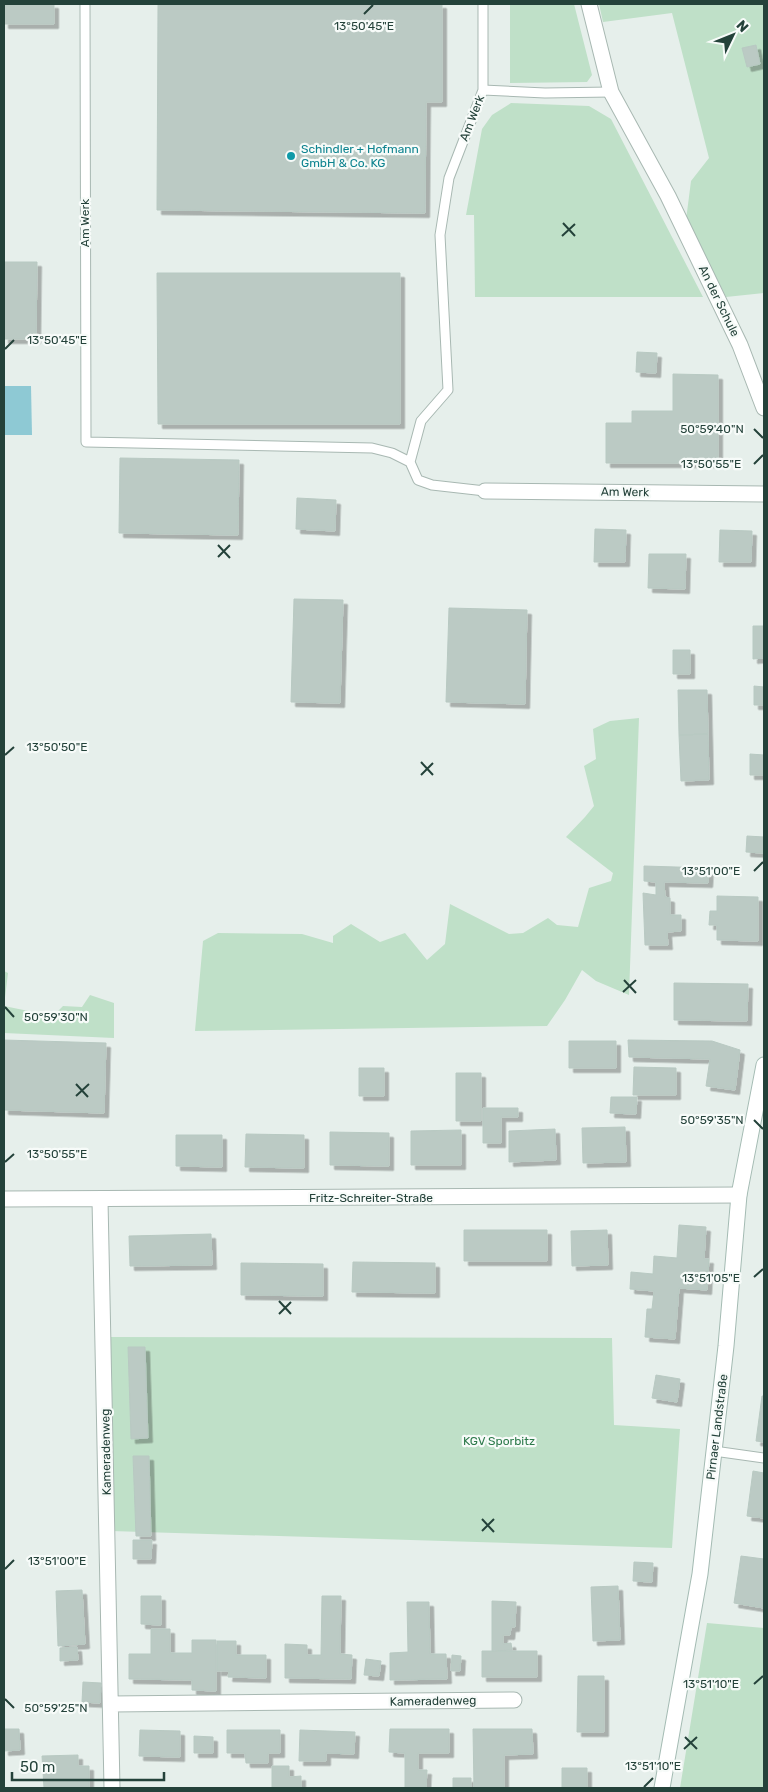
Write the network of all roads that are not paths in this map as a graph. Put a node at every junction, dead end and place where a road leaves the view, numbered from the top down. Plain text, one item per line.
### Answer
1 (85, 4) edge
2 (483, 4) edge
3 (589, 4) edge
4 (483, 90) junction
5 (611, 92) junction
6 (764, 408) edge
7 (410, 462) junction
8 (485, 491) joint
9 (764, 494) edge
10 (764, 1065) edge
11 (739, 1195) junction
12 (4, 1199) edge
13 (100, 1200) junction
14 (714, 1451) junction
15 (764, 1458) edge
16 (514, 1700) dead end
17 (112, 1704) junction
18 (112, 1788) edge
19 (662, 1788) edge

1 - 7 lane, Am Werk
2 - 4 lane, Am Werk
3 - 5 street
4 - 5 lane, Am Werk
4 - 7 lane, Am Werk
5 - 6 street, An der Schule
7 - 8 lane
8 - 9 street, Am Werk
10 - 11 street, Pirnaer Landstraße
11 - 13 street, Fritz-Schreiter-Straße
11 - 14 street, Pirnaer Landstraße
12 - 13 street, Fritz-Schreiter-Straße
13 - 17 street, Kameradenweg
14 - 15 lane
14 - 19 street, Pirnaer Landstraße
16 - 17 street, Kameradenweg
17 - 18 street, Kameradenweg

